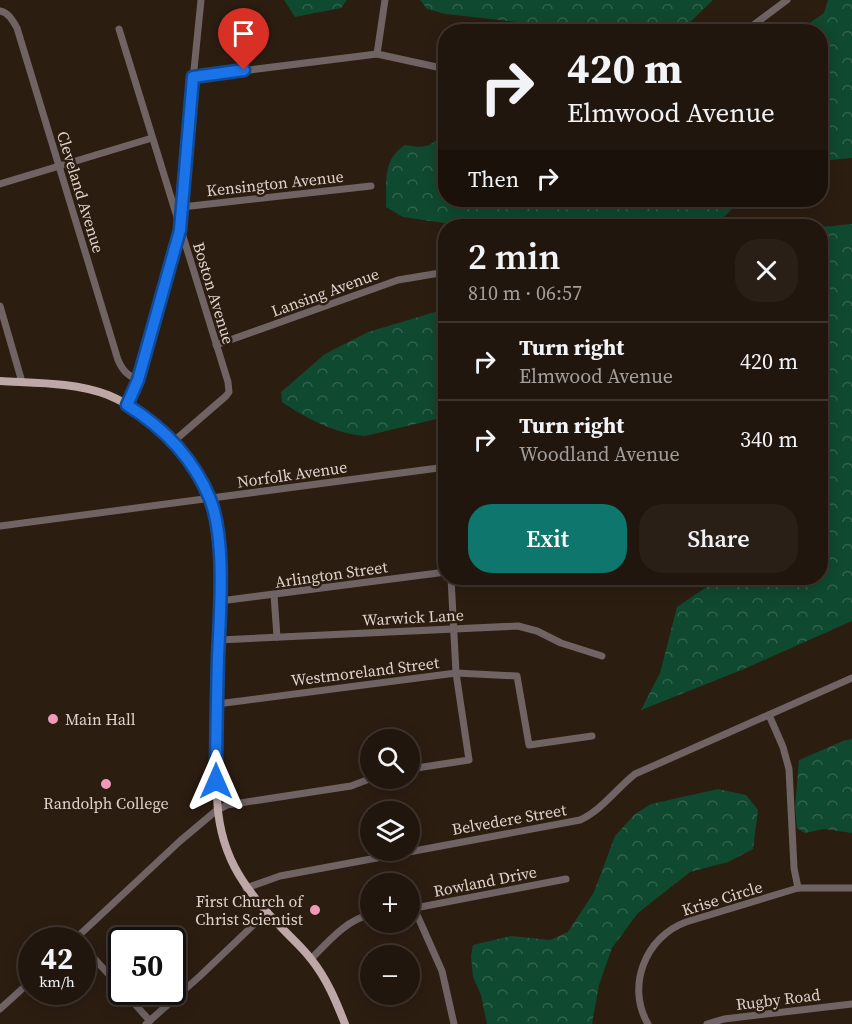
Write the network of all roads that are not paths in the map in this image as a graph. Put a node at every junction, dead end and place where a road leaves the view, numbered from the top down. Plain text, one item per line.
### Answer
1 (201, 0) edge
2 (385, 0) edge
3 (787, 0) edge
4 (0, 11) edge
5 (755, 24) edge
6 (119, 29) dead end
7 (377, 54) junction
8 (438, 67) edge
9 (193, 77) junction
10 (152, 138) junction
11 (59, 166) junction
12 (0, 184) edge
13 (372, 186) dead end
14 (182, 207) junction
15 (180, 230) junction
16 (438, 273) edge
17 (0, 306) edge
18 (216, 345) junction
19 (138, 380) junction
20 (0, 381) edge
21 (22, 382) junction
22 (127, 405) junction
23 (174, 441) junction
24 (438, 469) edge
25 (210, 500) junction
26 (0, 526) edge
27 (438, 573) edge
28 (451, 585) edge
29 (274, 595) junction
30 (220, 601) junction
31 (454, 629) junction
32 (277, 637) junction
33 (219, 640) junction
34 (602, 656) dead end
35 (456, 673) junction
36 (852, 678) edge
37 (217, 704) junction
38 (769, 715) junction
39 (592, 735) dead end
40 (420, 767) edge
41 (360, 783) edge
42 (217, 810) junction
43 (566, 879) dead end
44 (246, 888) junction
45 (798, 888) junction
46 (852, 888) edge
47 (420, 906) edge
48 (267, 912) junction
49 (360, 918) edge
50 (420, 925) edge
51 (91, 927) edge
52 (311, 959) junction
53 (96, 960) edge
54 (108, 974) edge
55 (18, 993) edge
56 (852, 1004) edge
57 (135, 1005) edge
58 (0, 1009) edge
59 (148, 1022) edge
60 (345, 1024) edge
61 (454, 1024) edge
62 (648, 1024) edge
63 (707, 1024) edge

1 - 9 street
2 - 7 street
3 - 5 street
4 - 11 street, Cleveland Avenue
6 - 10 street, Boston Avenue
7 - 8 street
7 - 9 street
9 - 14 street
10 - 11 street
10 - 15 street, Boston Avenue
11 - 12 street
11 - 19 street, Cleveland Avenue
13 - 14 street, Kensington Avenue
14 - 15 street
15 - 18 street, Boston Avenue
15 - 19 street
16 - 18 street, Lansing Avenue
17 - 21 street
18 - 23 street, Boston Avenue
19 - 22 street
20 - 21 main road
21 - 22 main road
22 - 23 main road
23 - 25 main road
24 - 25 street, Norfolk Avenue
25 - 26 street, Norfolk Avenue
25 - 30 main road
27 - 29 street, Arlington Street
28 - 31 street
29 - 30 street, Arlington Street
29 - 32 street
30 - 33 main road
31 - 32 street, Warwick Lane
31 - 34 street, Warwick Lane
31 - 35 street
32 - 33 street, Warwick Lane
33 - 37 main road
35 - 37 street, Westmoreland Street
35 - 39 street, Westmoreland Street
35 - 40 street
36 - 38 street, Belvedere Street
37 - 42 main road
38 - 44 street, Belvedere Street
38 - 45 street
41 - 42 street
42 - 44 main road
42 - 51 street
43 - 47 street, Rowland Drive
44 - 48 main road
45 - 46 street, Krise Circle
45 - 62 street, Krise Circle
48 - 52 main road
48 - 59 street
49 - 52 street
50 - 61 street
52 - 60 main road
53 - 54 street
55 - 58 street
56 - 63 street, Rugby Road
57 - 59 street

